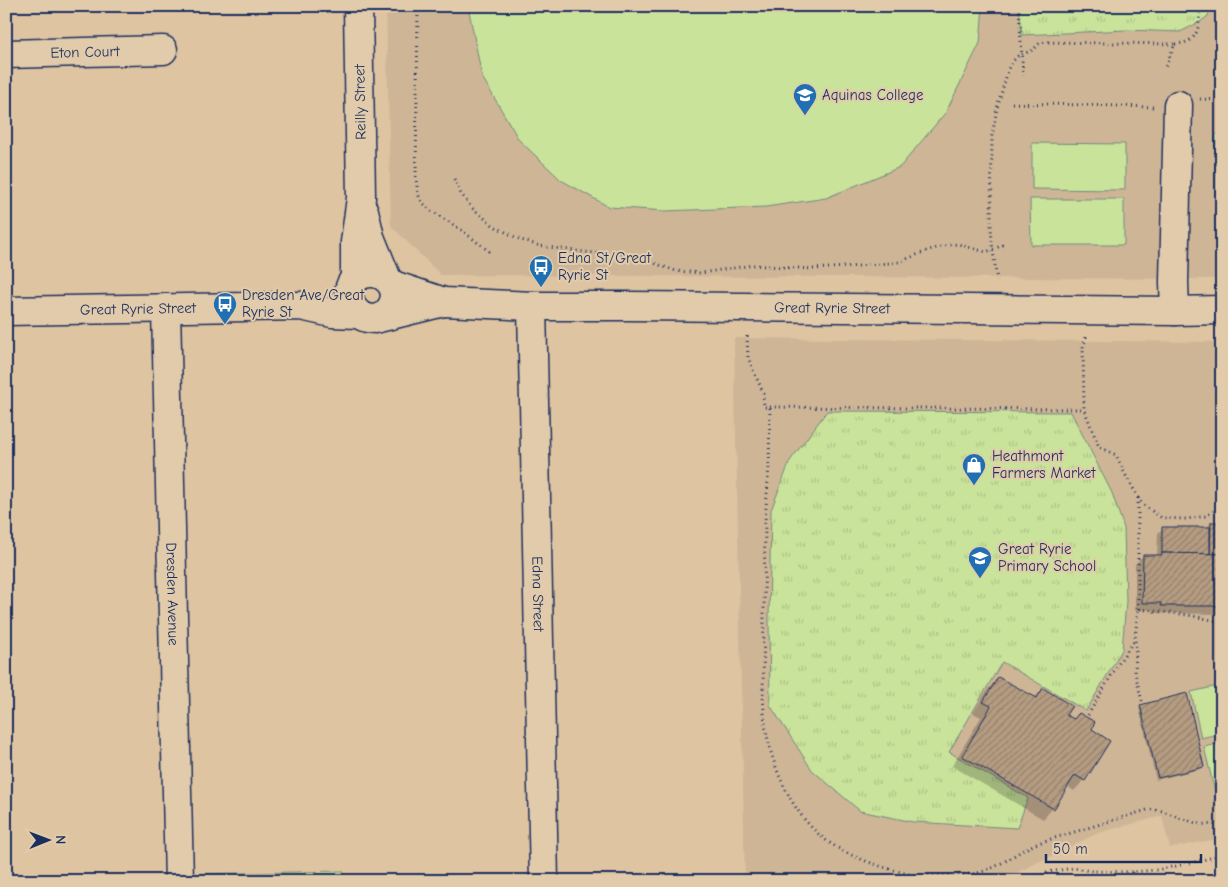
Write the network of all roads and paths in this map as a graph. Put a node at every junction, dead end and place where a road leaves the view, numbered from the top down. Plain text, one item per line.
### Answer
1 (358, 6) edge
2 (418, 6) edge
3 (1019, 6) edge
4 (1200, 6) edge
5 (1175, 44) junction
6 (163, 50) dead end
7 (6, 54) edge
8 (1021, 54) junction
9 (1164, 70) dead end
10 (1023, 76) dead end
11 (1012, 103) dead end
12 (1170, 106) joint
13 (454, 179) dead end
14 (361, 198) junction
15 (1006, 244) dead end
16 (992, 250) junction
17 (490, 252) dead end
18 (997, 281) dead end
19 (353, 282) junction
20 (390, 282) junction
21 (444, 302) junction
22 (301, 306) junction
23 (532, 306) junction
24 (166, 308) junction
25 (1222, 310) edge
26 (6, 311) edge
27 (1175, 311) junction
28 (370, 316) junction
29 (747, 336) dead end
30 (1086, 337) dead end
31 (770, 408) junction
32 (1084, 409) junction
33 (1138, 497) junction
34 (1222, 506) edge
35 (1138, 609) junction
36 (1222, 622) edge
37 (1135, 639) junction
38 (1142, 701) dead end
39 (1088, 715) dead end
40 (1222, 824) edge
41 (1222, 850) edge
42 (1132, 872) junction
43 (179, 881) edge
44 (544, 881) edge
45 (1028, 881) edge
46 (1134, 881) edge

1 - 14 street, Reilly Street
2 - 17 path
3 - 8 path
4 - 5 path
5 - 8 path
5 - 9 path
6 - 7 street, Eton Court
8 - 10 path
8 - 16 path
11 - 12 path
12 - 27 street
13 - 16 path
14 - 19 street, Reilly Street
14 - 20 street, Reilly Street
15 - 16 path
16 - 18 path
19 - 20 street
19 - 22 street, Great Ryrie Street
19 - 28 street
20 - 21 street, Great Ryrie Street
20 - 28 street
21 - 23 street, Great Ryrie Street
21 - 28 street, Great Ryrie Street
22 - 24 street, Great Ryrie Street
22 - 28 street, Great Ryrie Street
23 - 27 street, Great Ryrie Street
23 - 44 street, Edna Street
24 - 26 street, Great Ryrie Street
24 - 43 street, Dresden Avenue
25 - 27 street, Great Ryrie Street
29 - 31 path
30 - 32 path
31 - 32 path
31 - 40 path
32 - 33 path
33 - 34 path
33 - 35 path
35 - 36 path
35 - 37 path
37 - 38 path
37 - 39 path
41 - 42 path
42 - 45 path
42 - 46 path

